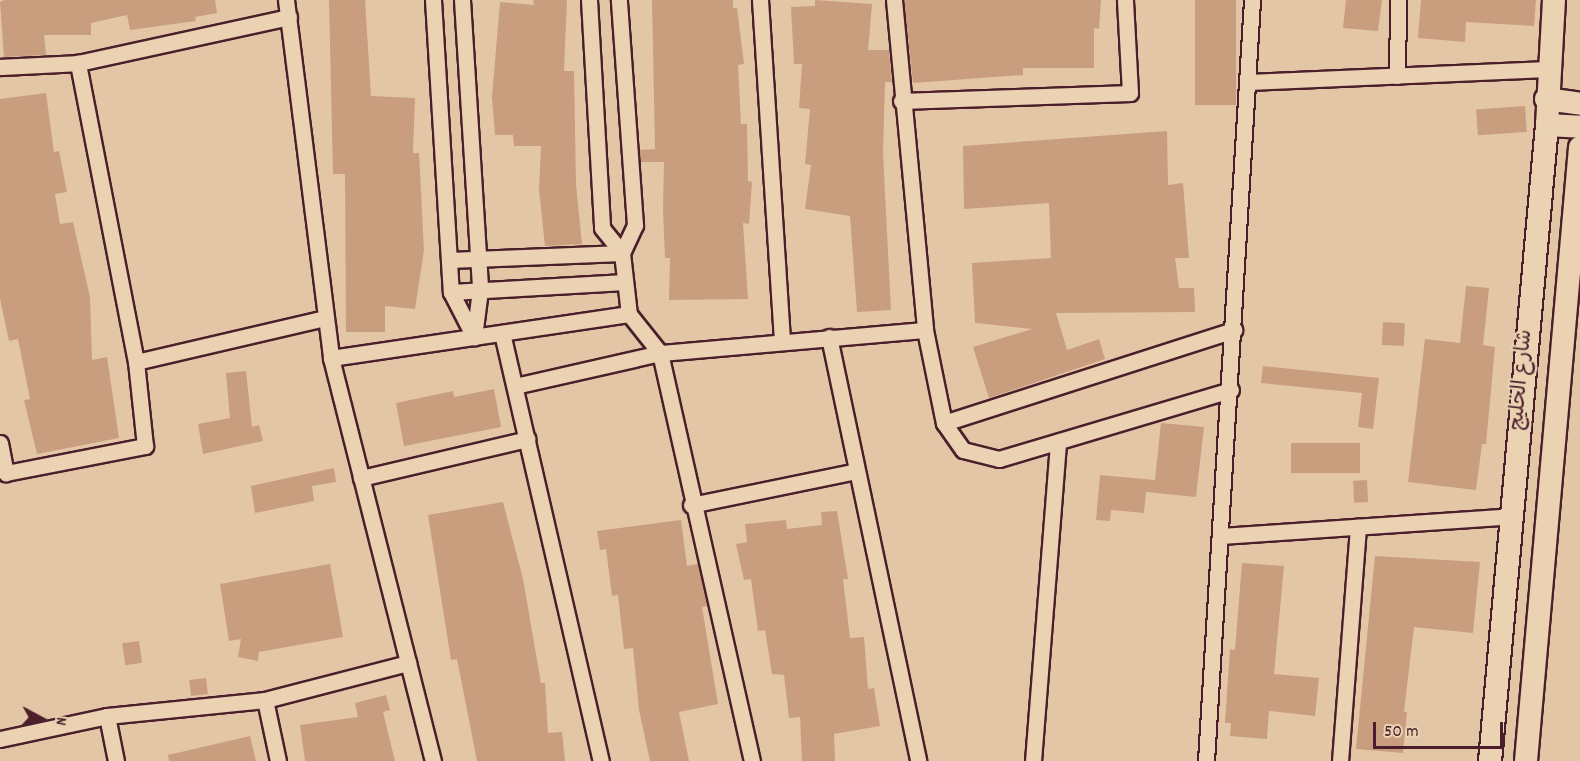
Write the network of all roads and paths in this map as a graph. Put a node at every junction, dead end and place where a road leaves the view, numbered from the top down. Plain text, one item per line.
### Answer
1 (286, 0) edge
2 (433, 0) edge
3 (462, 0) edge
4 (589, 0) edge
5 (619, 0) edge
6 (759, 0) edge
7 (894, 0) edge
8 (1125, 0) edge
9 (1252, 0) edge
10 (1398, 0) edge
11 (1554, 0) edge
12 (289, 17) junction
13 (78, 63) junction
14 (0, 67) edge
15 (1548, 69) junction
16 (1397, 76) junction
17 (1248, 82) junction
18 (1546, 99) junction
19 (901, 101) junction
20 (1580, 104) edge
21 (1547, 125) junction
22 (1580, 127) edge
23 (1580, 147) edge
24 (622, 253) junction
25 (449, 260) junction
26 (478, 260) junction
27 (1575, 268) edge
28 (625, 282) junction
29 (480, 290) junction
30 (451, 292) junction
31 (629, 314) junction
32 (325, 318) junction
33 (926, 330) junction
34 (1234, 330) junction
35 (502, 333) junction
36 (474, 337) junction
37 (829, 337) junction
38 (782, 341) junction
39 (660, 353) junction
40 (331, 358) junction
41 (136, 362) junction
42 (515, 386) junction
43 (1231, 390) junction
44 (944, 423) junction
45 (527, 439) junction
46 (1058, 442) junction
47 (0, 443) edge
48 (857, 471) junction
49 (361, 478) junction
50 (691, 506) junction
51 (1510, 516) junction
52 (1358, 527) junction
53 (1221, 536) junction
54 (408, 663) junction
55 (265, 700) junction
56 (107, 716) junction
57 (0, 739) edge
58 (116, 761) edge
59 (278, 761) edge
60 (433, 761) edge
61 (601, 761) edge
62 (752, 761) edge
63 (918, 761) edge
64 (1033, 761) edge
65 (1206, 761) edge
66 (1340, 761) edge
67 (1490, 761) edge
68 (1526, 761) edge

1 - 12 street
2 - 25 street
3 - 26 street
4 - 24 street
5 - 24 street
6 - 38 street
7 - 19 street
8 - 19 street
9 - 17 street
10 - 16 street
11 - 15 street, شارع الخليج
12 - 13 street
12 - 32 street
13 - 14 street
13 - 41 street
15 - 16 street
15 - 18 street, شارع الخليج
16 - 17 street
17 - 34 street
18 - 20 street
18 - 21 street, شارع الخليج
19 - 33 street
21 - 22 street
21 - 51 street, شارع الخليج
23 - 27 street
24 - 26 street
24 - 28 street
25 - 26 street
25 - 30 street
26 - 29 street
27 - 68 street
28 - 29 street
28 - 31 street
29 - 30 street
29 - 36 street
30 - 36 street
31 - 35 street
31 - 39 street
32 - 40 street
32 - 41 street
33 - 37 street
33 - 44 street
34 - 43 street
34 - 44 street
35 - 36 street
35 - 42 street
36 - 40 street
37 - 38 street
37 - 48 street
38 - 39 street
39 - 42 street
39 - 50 street
40 - 49 street
41 - 47 street
42 - 45 street
43 - 46 street
43 - 53 street
44 - 46 street
45 - 49 street
45 - 61 street
46 - 64 street
48 - 50 street
48 - 63 street
49 - 54 street
50 - 62 street
51 - 52 street
51 - 67 street, شارع الخليج
52 - 53 street
52 - 66 street
53 - 65 street
54 - 55 street
54 - 60 street
55 - 56 street
55 - 59 street
56 - 57 street
56 - 58 street

